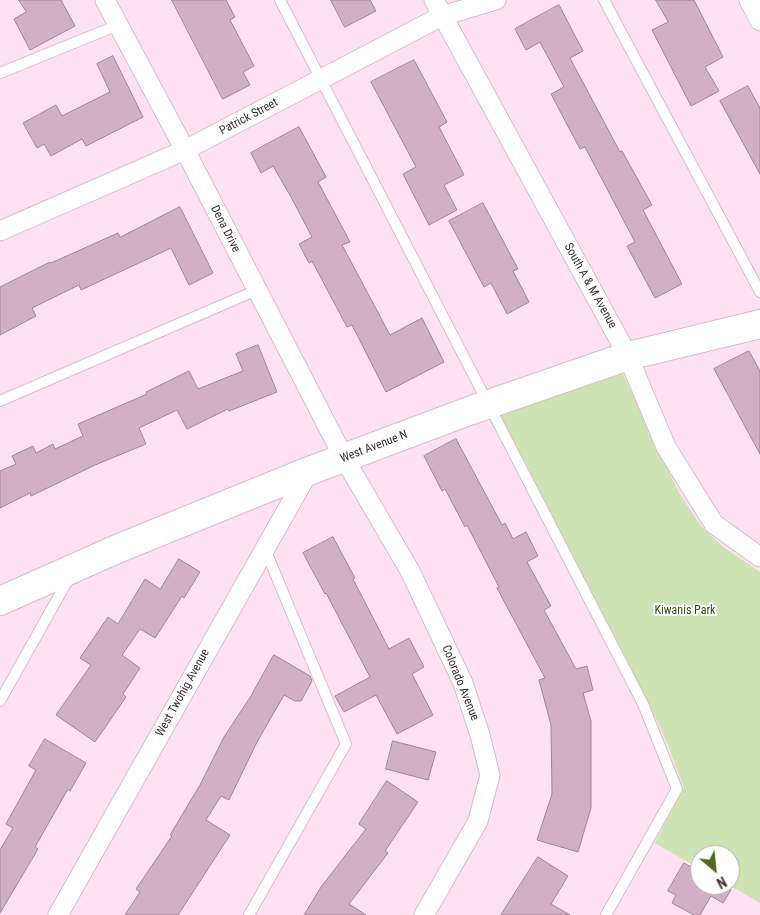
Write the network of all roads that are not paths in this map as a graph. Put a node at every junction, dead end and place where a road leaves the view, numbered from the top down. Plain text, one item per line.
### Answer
1 (105, 0) edge
2 (280, 0) edge
3 (496, 0) edge
4 (604, 0) edge
5 (750, 0) edge
6 (438, 8) edge
7 (760, 21) edge
8 (118, 25) junction
9 (0, 73) edge
10 (321, 79) junction
11 (185, 150) junction
12 (0, 230) edge
13 (257, 290) junction
14 (760, 292) edge
15 (760, 324) edge
16 (628, 356) junction
17 (0, 401) edge
18 (490, 404) junction
19 (344, 458) junction
20 (309, 471) junction
21 (265, 549) junction
22 (760, 558) edge
23 (74, 568) junction
24 (0, 601) edge
25 (0, 701) edge
26 (58, 915) edge
27 (249, 915) edge
28 (424, 915) edge
29 (606, 915) edge

1 - 8 street, Dena Drive
2 - 10 lane
3 - 6 street, Patrick Street
4 - 14 lane
5 - 7 street
6 - 10 street, Patrick Street
6 - 16 street, South A & M Avenue
8 - 9 lane
8 - 11 street, Dena Drive
10 - 11 street, Patrick Street
10 - 18 lane
11 - 12 street, Patrick Street
11 - 13 street, Dena Drive
13 - 17 lane
13 - 19 street, Dena Drive
15 - 16 main road, West Avenue N
16 - 18 main road, West Avenue N
16 - 22 street, South A & M Avenue
18 - 19 main road, West Avenue N
18 - 29 lane
19 - 20 main road, West Avenue N
19 - 28 street, Colorado Avenue
20 - 21 street, West Twohig Avenue
20 - 23 main road, West Avenue N
21 - 26 street, West Twohig Avenue
21 - 27 lane
23 - 24 main road, West Avenue N
23 - 25 lane

